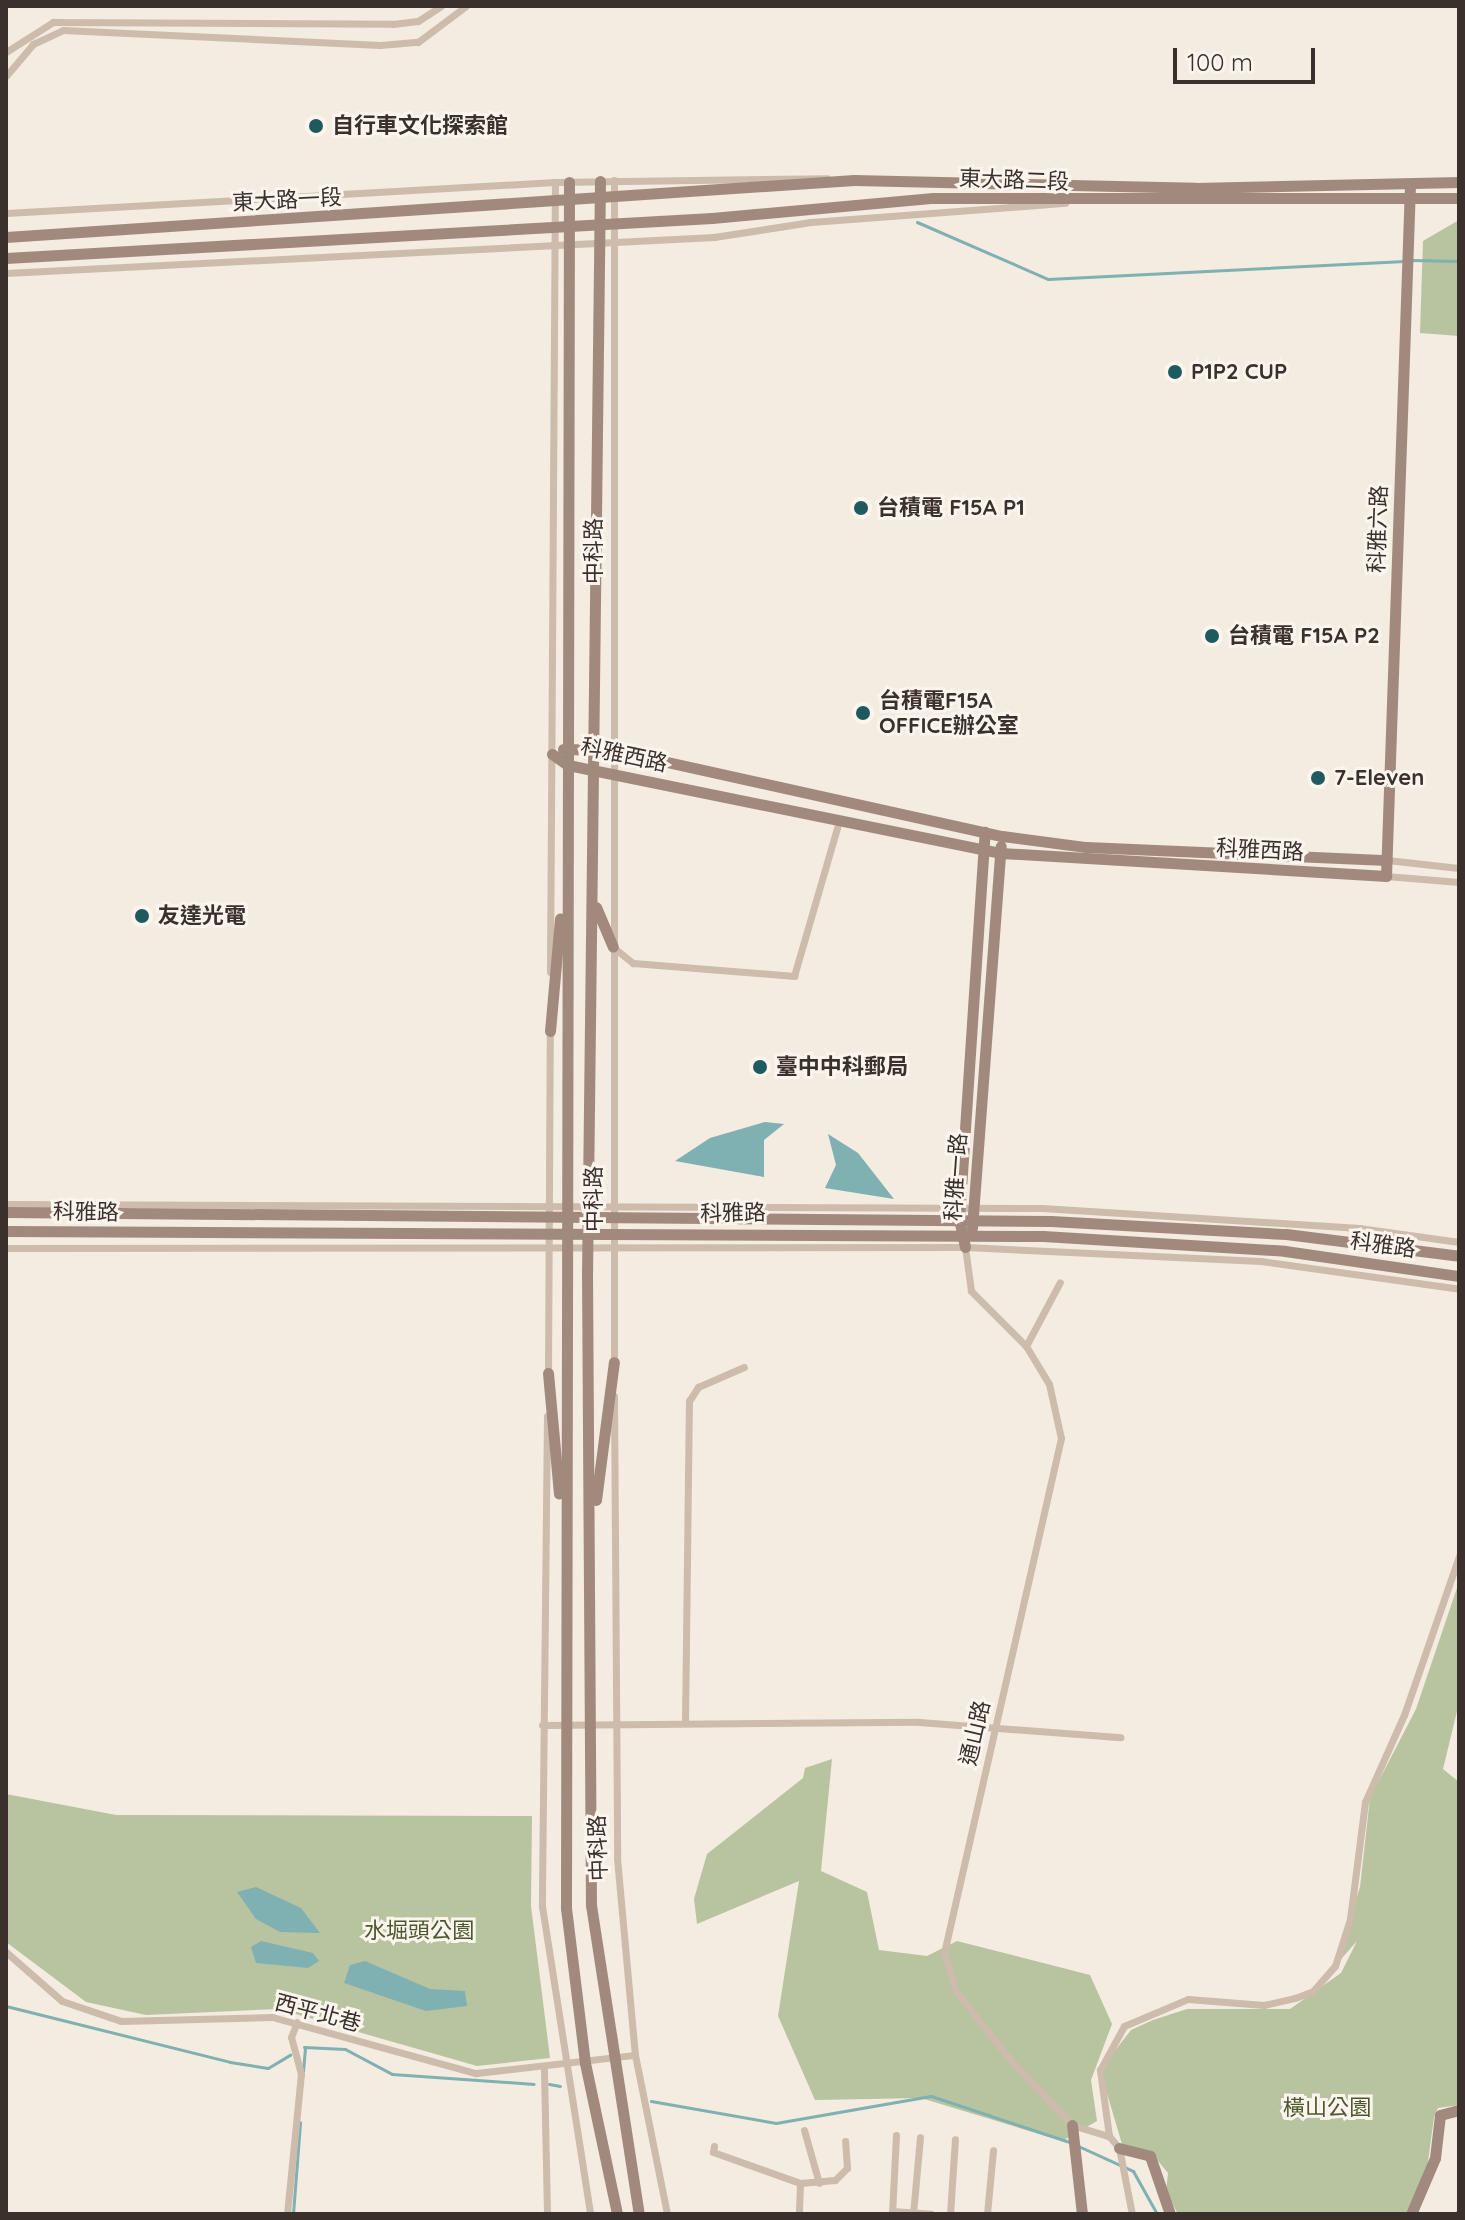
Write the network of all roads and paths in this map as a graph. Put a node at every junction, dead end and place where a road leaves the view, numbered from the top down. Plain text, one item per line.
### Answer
1 (441, 6) edge
2 (466, 6) edge
3 (6, 52) edge
4 (6, 76) edge
5 (614, 180) junction
6 (854, 180) junction
7 (600, 181) junction
8 (555, 182) junction
9 (569, 182) junction
10 (1459, 182) edge
11 (1410, 184) junction
12 (613, 198) junction
13 (1459, 198) edge
14 (1409, 199) junction
15 (599, 200) junction
16 (1076, 202) junction
17 (570, 203) junction
18 (556, 204) junction
19 (6, 213) edge
20 (599, 225) junction
21 (615, 225) junction
22 (569, 226) junction
23 (555, 227) junction
24 (6, 237) edge
25 (599, 241) junction
26 (615, 241) junction
27 (554, 243) junction
28 (568, 243) junction
29 (6, 258) edge
30 (6, 273) edge
31 (569, 746) junction
32 (591, 748) junction
33 (613, 750) junction
34 (552, 754) junction
35 (568, 765) junction
36 (592, 770) junction
37 (613, 774) junction
38 (839, 821) junction
39 (985, 832) junction
40 (1002, 836) junction
41 (566, 850) junction
42 (983, 850) junction
43 (1001, 853) junction
44 (1387, 860) junction
45 (1459, 868) edge
46 (1386, 876) junction
47 (1459, 882) edge
48 (593, 899) junction
49 (613, 947) junction
50 (550, 1031) junction
51 (589, 1201) junction
52 (549, 1202) junction
53 (565, 1202) junction
54 (615, 1202) junction
55 (6, 1204) edge
56 (966, 1206) junction
57 (6, 1212) edge
58 (548, 1219) junction
59 (565, 1219) junction
60 (589, 1219) junction
61 (615, 1219) junction
62 (959, 1219) junction
63 (972, 1220) junction
64 (6, 1231) edge
65 (588, 1234) junction
66 (959, 1235) junction
67 (972, 1235) junction
68 (614, 1240) junction
69 (548, 1241) junction
70 (564, 1241) junction
71 (1459, 1242) edge
72 (588, 1247) junction
73 (965, 1247) junction
74 (6, 1248) edge
75 (1459, 1256) edge
76 (1459, 1276) edge
77 (1060, 1282) dead end
78 (1459, 1289) edge
79 (1026, 1346) junction
80 (614, 1362) junction
81 (744, 1367) dead end
82 (548, 1373) junction
83 (591, 1540) junction
84 (1459, 1556) edge
85 (566, 1569) junction
86 (685, 1723) junction
87 (542, 1725) junction
88 (618, 1725) junction
89 (998, 1725) junction
90 (595, 1726) junction
91 (570, 1727) junction
92 (1120, 1737) dead end
93 (6, 1952) edge
94 (297, 2022) junction
95 (635, 2055) junction
96 (612, 2059) junction
97 (585, 2063) junction
98 (563, 2067) junction
99 (544, 2070) junction
100 (1459, 2110) edge
101 (1072, 2125) junction
102 (804, 2130) dead end
103 (896, 2135) dead end
104 (1109, 2136) junction
105 (920, 2137) dead end
106 (955, 2139) dead end
107 (845, 2141) dead end
108 (714, 2146) dead end
109 (1119, 2148) junction
110 (993, 2150) dead end
111 (800, 2183) junction
112 (819, 2183) junction
113 (1132, 2212) edge
114 (892, 2213) edge
115 (914, 2213) edge
116 (287, 2214) edge
117 (547, 2214) edge
118 (590, 2214) edge
119 (617, 2214) edge
120 (639, 2214) edge
121 (667, 2214) edge
122 (799, 2214) edge
123 (931, 2214) edge
124 (950, 2214) edge
125 (987, 2214) edge
126 (1082, 2214) edge
127 (1170, 2214) edge
128 (1411, 2214) edge

1 - 3 street
2 - 4 street
5 - 6 street
5 - 7 street
5 - 12 street, 中科路
6 - 11 street, 東大路二段
6 - 12 street, 東大路二段
7 - 9 street
7 - 15 street, 中科路
8 - 9 street
8 - 18 street, 中科路
8 - 19 street
9 - 17 street, 中科路
10 - 11 street, 東大路二段
11 - 14 street, 科雅六路
12 - 15 street, 東大路二段
12 - 21 street, 中科路
13 - 14 street, 東大路二段
14 - 16 street, 東大路二段
14 - 44 street, 科雅六路
15 - 17 street, 東大路二段
15 - 20 street, 中科路
16 - 21 street, 東大路二段
16 - 26 street
17 - 18 street, 東大路一段
17 - 22 street, 中科路
18 - 23 street, 中科路
18 - 24 street, 東大路一段
20 - 21 street, 東大路二段
20 - 22 street, 東大路二段
20 - 25 street, 中科路
21 - 26 street, 中科路
22 - 23 street, 東大路一段
22 - 28 street, 中科路
23 - 27 street, 中科路
23 - 29 street, 東大路一段
25 - 26 street
25 - 28 street
25 - 32 street, 中科路
26 - 33 street, 中科路
27 - 28 street
27 - 30 street
27 - 34 street, 中科路
28 - 31 street, 中科路
31 - 32 street, 科雅西路
31 - 34 street, 科雅西路
31 - 35 street, 中科路
32 - 33 street, 科雅西路
32 - 36 street, 中科路
33 - 37 street, 中科路
33 - 39 street, 科雅西路
34 - 35 street, 科雅西路
34 - 50 street, 中科路
35 - 36 street, 科雅西路
35 - 41 street, 中科路
36 - 37 street, 科雅西路
36 - 48 street, 中科路
37 - 38 street, 科雅西路
37 - 49 street, 中科路
38 - 42 street, 科雅西路
38 - 49 street
39 - 40 street, 科雅西路
39 - 42 street, 科雅一路
40 - 43 street, 科雅一路
40 - 44 street, 科雅西路
41 - 50 street
41 - 53 street, 中科路
42 - 43 street, 科雅西路
42 - 56 street, 科雅一路
43 - 46 street, 科雅西路
43 - 56 street, 科雅一路
44 - 45 street, 科雅西路
44 - 46 street, 科雅六路
46 - 47 street, 科雅西路
48 - 49 street
48 - 51 street, 中科路
49 - 54 street, 中科路
50 - 52 street, 中科路
51 - 53 street, 科雅路
51 - 54 street, 科雅路
51 - 60 street, 中科路
52 - 53 street, 科雅路
52 - 55 street, 科雅路
52 - 58 street, 中科路
53 - 59 street, 中科路
54 - 56 street, 科雅路
54 - 61 street, 中科路
56 - 62 street, 科雅一路
56 - 63 street, 科雅一路
56 - 71 street, 科雅路
57 - 58 street, 科雅路
58 - 59 street, 科雅路
58 - 69 street, 中科路
59 - 60 street, 科雅路
59 - 70 street, 中科路
60 - 61 street, 科雅路
60 - 65 street, 中科路
61 - 62 street, 科雅路
61 - 68 street, 中科路
62 - 63 street, 科雅路
62 - 66 street, 科雅一路
63 - 67 street, 科雅一路
63 - 75 street, 科雅路
64 - 69 street, 科雅路
65 - 68 street, 科雅路
65 - 70 street, 科雅路
65 - 72 street, 中科路
66 - 67 street, 科雅路
66 - 68 street, 科雅路
66 - 73 street, 科雅一路
67 - 73 street, 科雅一路
67 - 76 street, 科雅路
68 - 72 street, 科雅路
68 - 73 street, 科雅路
68 - 80 street, 中科路
69 - 70 street, 科雅路
69 - 74 street, 科雅路
69 - 82 street, 中科路
70 - 72 street, 科雅路
70 - 85 street, 中科路
72 - 83 street, 中科路
73 - 78 street, 科雅路
73 - 79 street, 通山路
77 - 79 street
79 - 89 street, 通山路
80 - 83 street
80 - 88 street, 中科路
81 - 86 street
82 - 85 street
82 - 87 street, 中科路
83 - 90 street, 中科路
84 - 104 street
85 - 91 street, 中科路
86 - 88 street
86 - 89 street
87 - 91 street
87 - 98 street, 中科路
88 - 90 street
88 - 95 street, 中科路
89 - 92 street
89 - 101 street, 通山路
90 - 91 street
90 - 96 street, 中科路
91 - 97 street, 中科路
93 - 94 street, 西平北巷
94 - 99 street, 西平北巷
94 - 116 street
95 - 96 street, 西平北巷
95 - 121 street, 中科路
96 - 97 street, 西平北巷
96 - 120 street, 中科路
97 - 98 street, 西平北巷
97 - 119 street, 中科路
98 - 99 street, 西平北巷
98 - 118 street, 中科路
99 - 117 street
100 - 128 street
101 - 104 street
101 - 126 street
102 - 112 street
103 - 114 street
104 - 109 street
105 - 115 street
106 - 124 street
107 - 112 street
108 - 111 street
109 - 113 street
109 - 127 street
110 - 125 street
111 - 112 street
111 - 122 street
114 - 115 street
115 - 123 street

